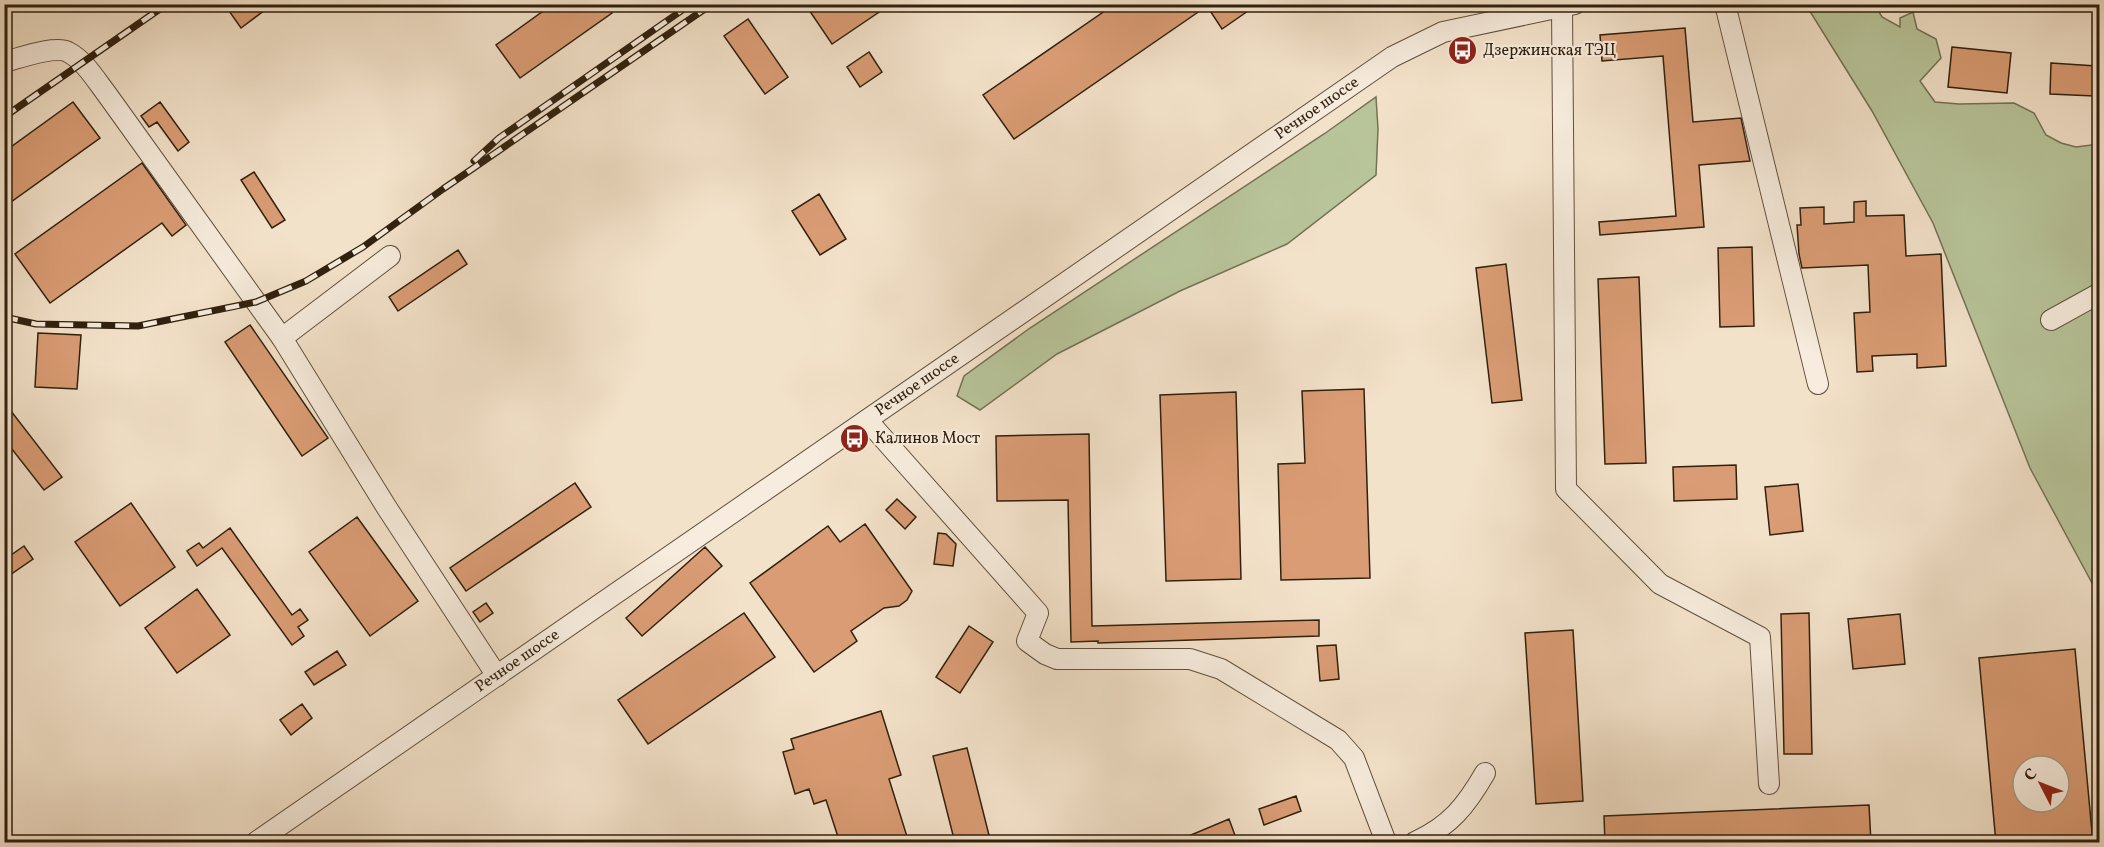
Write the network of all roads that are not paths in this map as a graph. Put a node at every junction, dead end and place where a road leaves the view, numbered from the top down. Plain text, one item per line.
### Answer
1 (1725, 4) edge
2 (1568, 6) edge
3 (4, 62) edge
4 (390, 256) dead end
5 (2100, 293) edge
6 (2050, 320) dead end
7 (282, 338) junction
8 (1818, 384) dead end
9 (867, 420) junction
10 (497, 676) junction
11 (1485, 773) dead end
12 (1769, 784) dead end
13 (256, 843) edge
14 (1386, 843) edge
15 (1415, 843) edge

1 - 8 street
2 - 9 street, Речное шоссе
2 - 12 street
3 - 7 street
4 - 7 street
5 - 6 street
7 - 10 street
9 - 10 street, Речное шоссе
9 - 14 street
10 - 13 street, Речное шоссе
11 - 15 street

